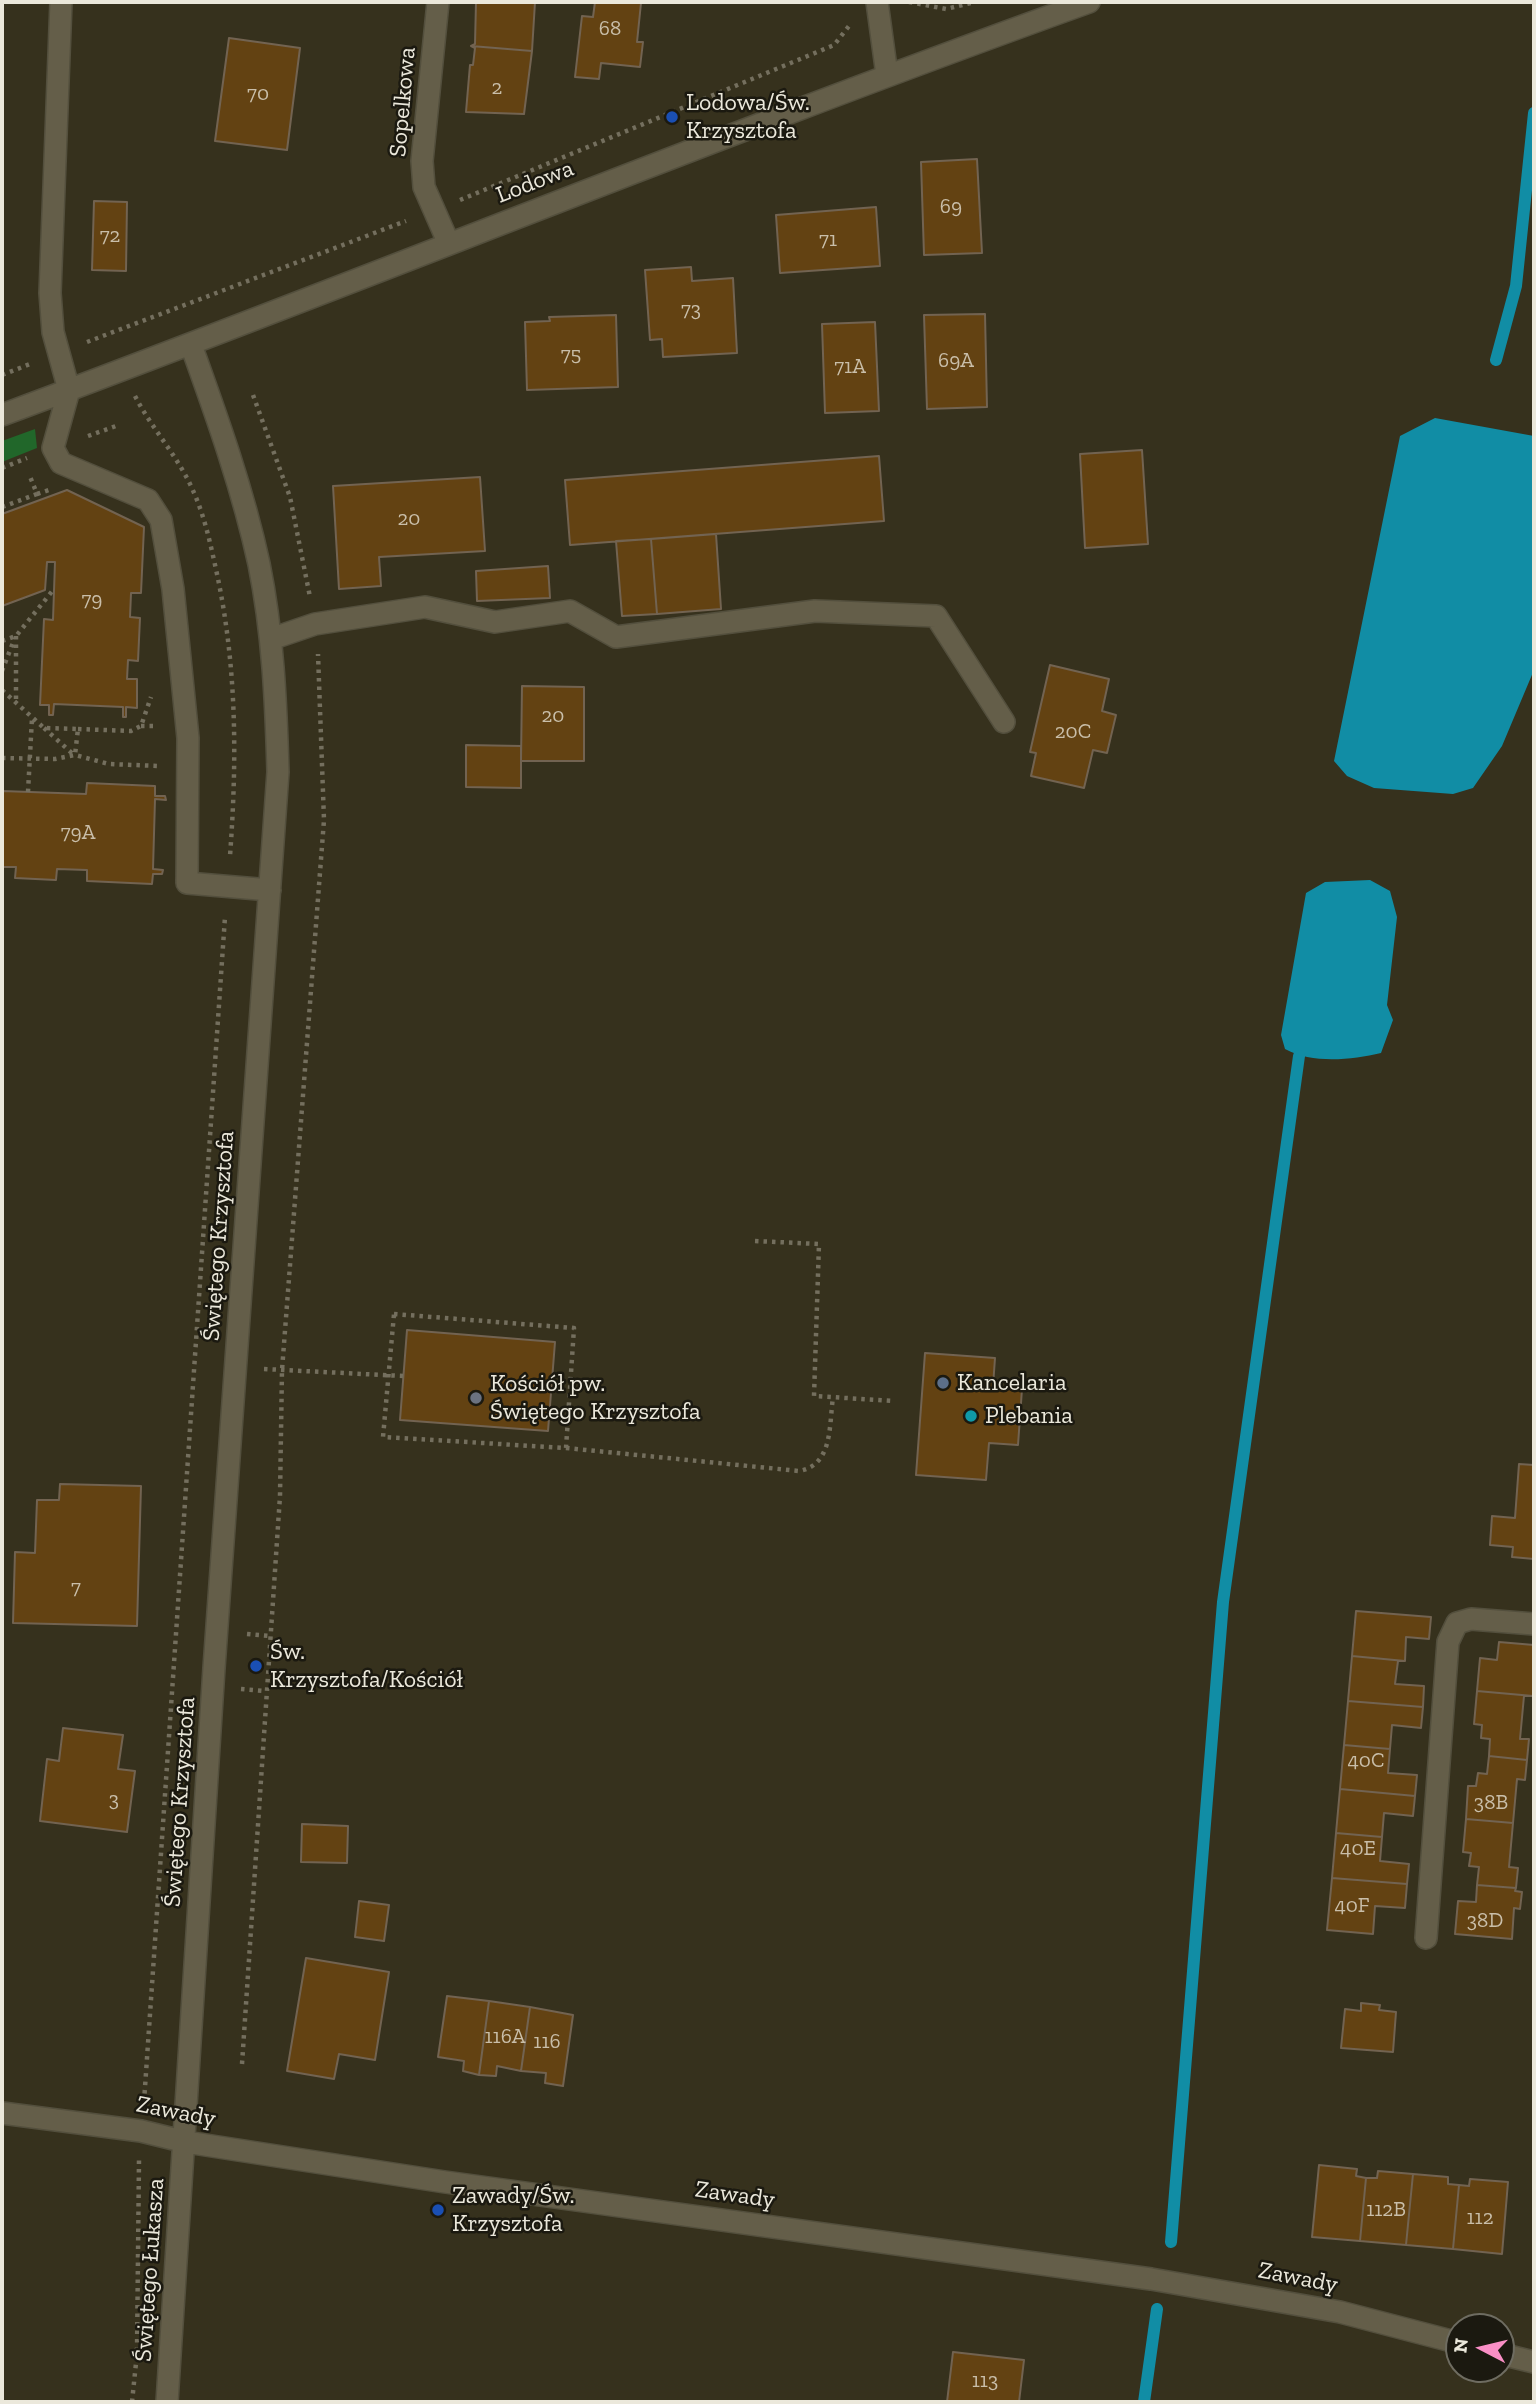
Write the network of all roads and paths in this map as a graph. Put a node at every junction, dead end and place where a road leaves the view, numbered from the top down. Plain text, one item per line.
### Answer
1 (61, 2) edge
2 (438, 2) edge
3 (877, 2) edge
4 (909, 2) edge
5 (975, 2) edge
6 (1088, 2) edge
7 (887, 75) junction
8 (449, 244) junction
9 (191, 345) junction
10 (69, 390) junction
11 (133, 392) dead end
12 (253, 395) dead end
13 (2, 415) edge
14 (23, 459) dead end
15 (57, 486) dead end
16 (37, 494) junction
17 (2, 506) edge
18 (54, 589) dead end
19 (314, 624) junction
20 (16, 636) junction
21 (271, 639) junction
22 (2, 641) edge
23 (2, 671) edge
24 (151, 686) dead end
25 (2, 690) edge
26 (16, 703) junction
27 (32, 717) junction
28 (1004, 722) dead end
29 (141, 726) junction
30 (152, 726) dead end
31 (44, 728) junction
32 (78, 729) junction
33 (75, 755) junction
34 (2, 758) edge
35 (30, 759) junction
36 (167, 771) dead end
37 (28, 792) dead end
38 (228, 886) junction
39 (270, 890) junction
40 (754, 1241) dead end
41 (256, 1368) dead end
42 (282, 1370) junction
43 (387, 1376) junction
44 (403, 1376) dead end
45 (833, 1397) junction
46 (894, 1401) dead end
47 (566, 1448) junction
48 (1534, 1624) edge
49 (1426, 1938) dead end
50 (242, 2064) dead end
51 (144, 2099) dead end
52 (2, 2113) edge
53 (186, 2142) junction
54 (139, 2159) dead end
55 (1445, 2339) edge
56 (1515, 2357) edge
57 (1534, 2362) edge
58 (132, 2402) edge
59 (167, 2402) edge

1 - 10 street
2 - 8 street, Sopelkowa
3 - 7 street
4 - 5 path
6 - 7 street, Lodowa
7 - 8 street, Lodowa
8 - 9 street, Lodowa
9 - 10 street, Lodowa
9 - 21 street, Świętego Krzysztofa
10 - 13 street, Lodowa
10 - 38 street
11 - 38 path
12 - 19 path
14 - 16 path
15 - 16 path
16 - 17 path
18 - 20 path
19 - 21 street
19 - 28 street
19 - 42 path
20 - 22 path
20 - 23 path
20 - 26 path
21 - 39 street, Świętego Krzysztofa
24 - 29 path
25 - 26 path
26 - 27 path
27 - 31 path
27 - 35 path
29 - 30 path
29 - 32 path
31 - 32 path
31 - 33 path
32 - 33 path
33 - 35 path
33 - 36 path
34 - 35 path
35 - 37 path
38 - 39 street
38 - 51 path
39 - 53 street, Świętego Krzysztofa
40 - 45 path
41 - 42 path
42 - 43 path
42 - 50 path
43 - 44 path
43 - 47 path
43 - 47 path
45 - 46 path
45 - 47 path
48 - 49 street
52 - 53 street, Zawady
53 - 55 street, Zawady
53 - 59 street, Świętego Łukasza
54 - 58 path
56 - 57 street

